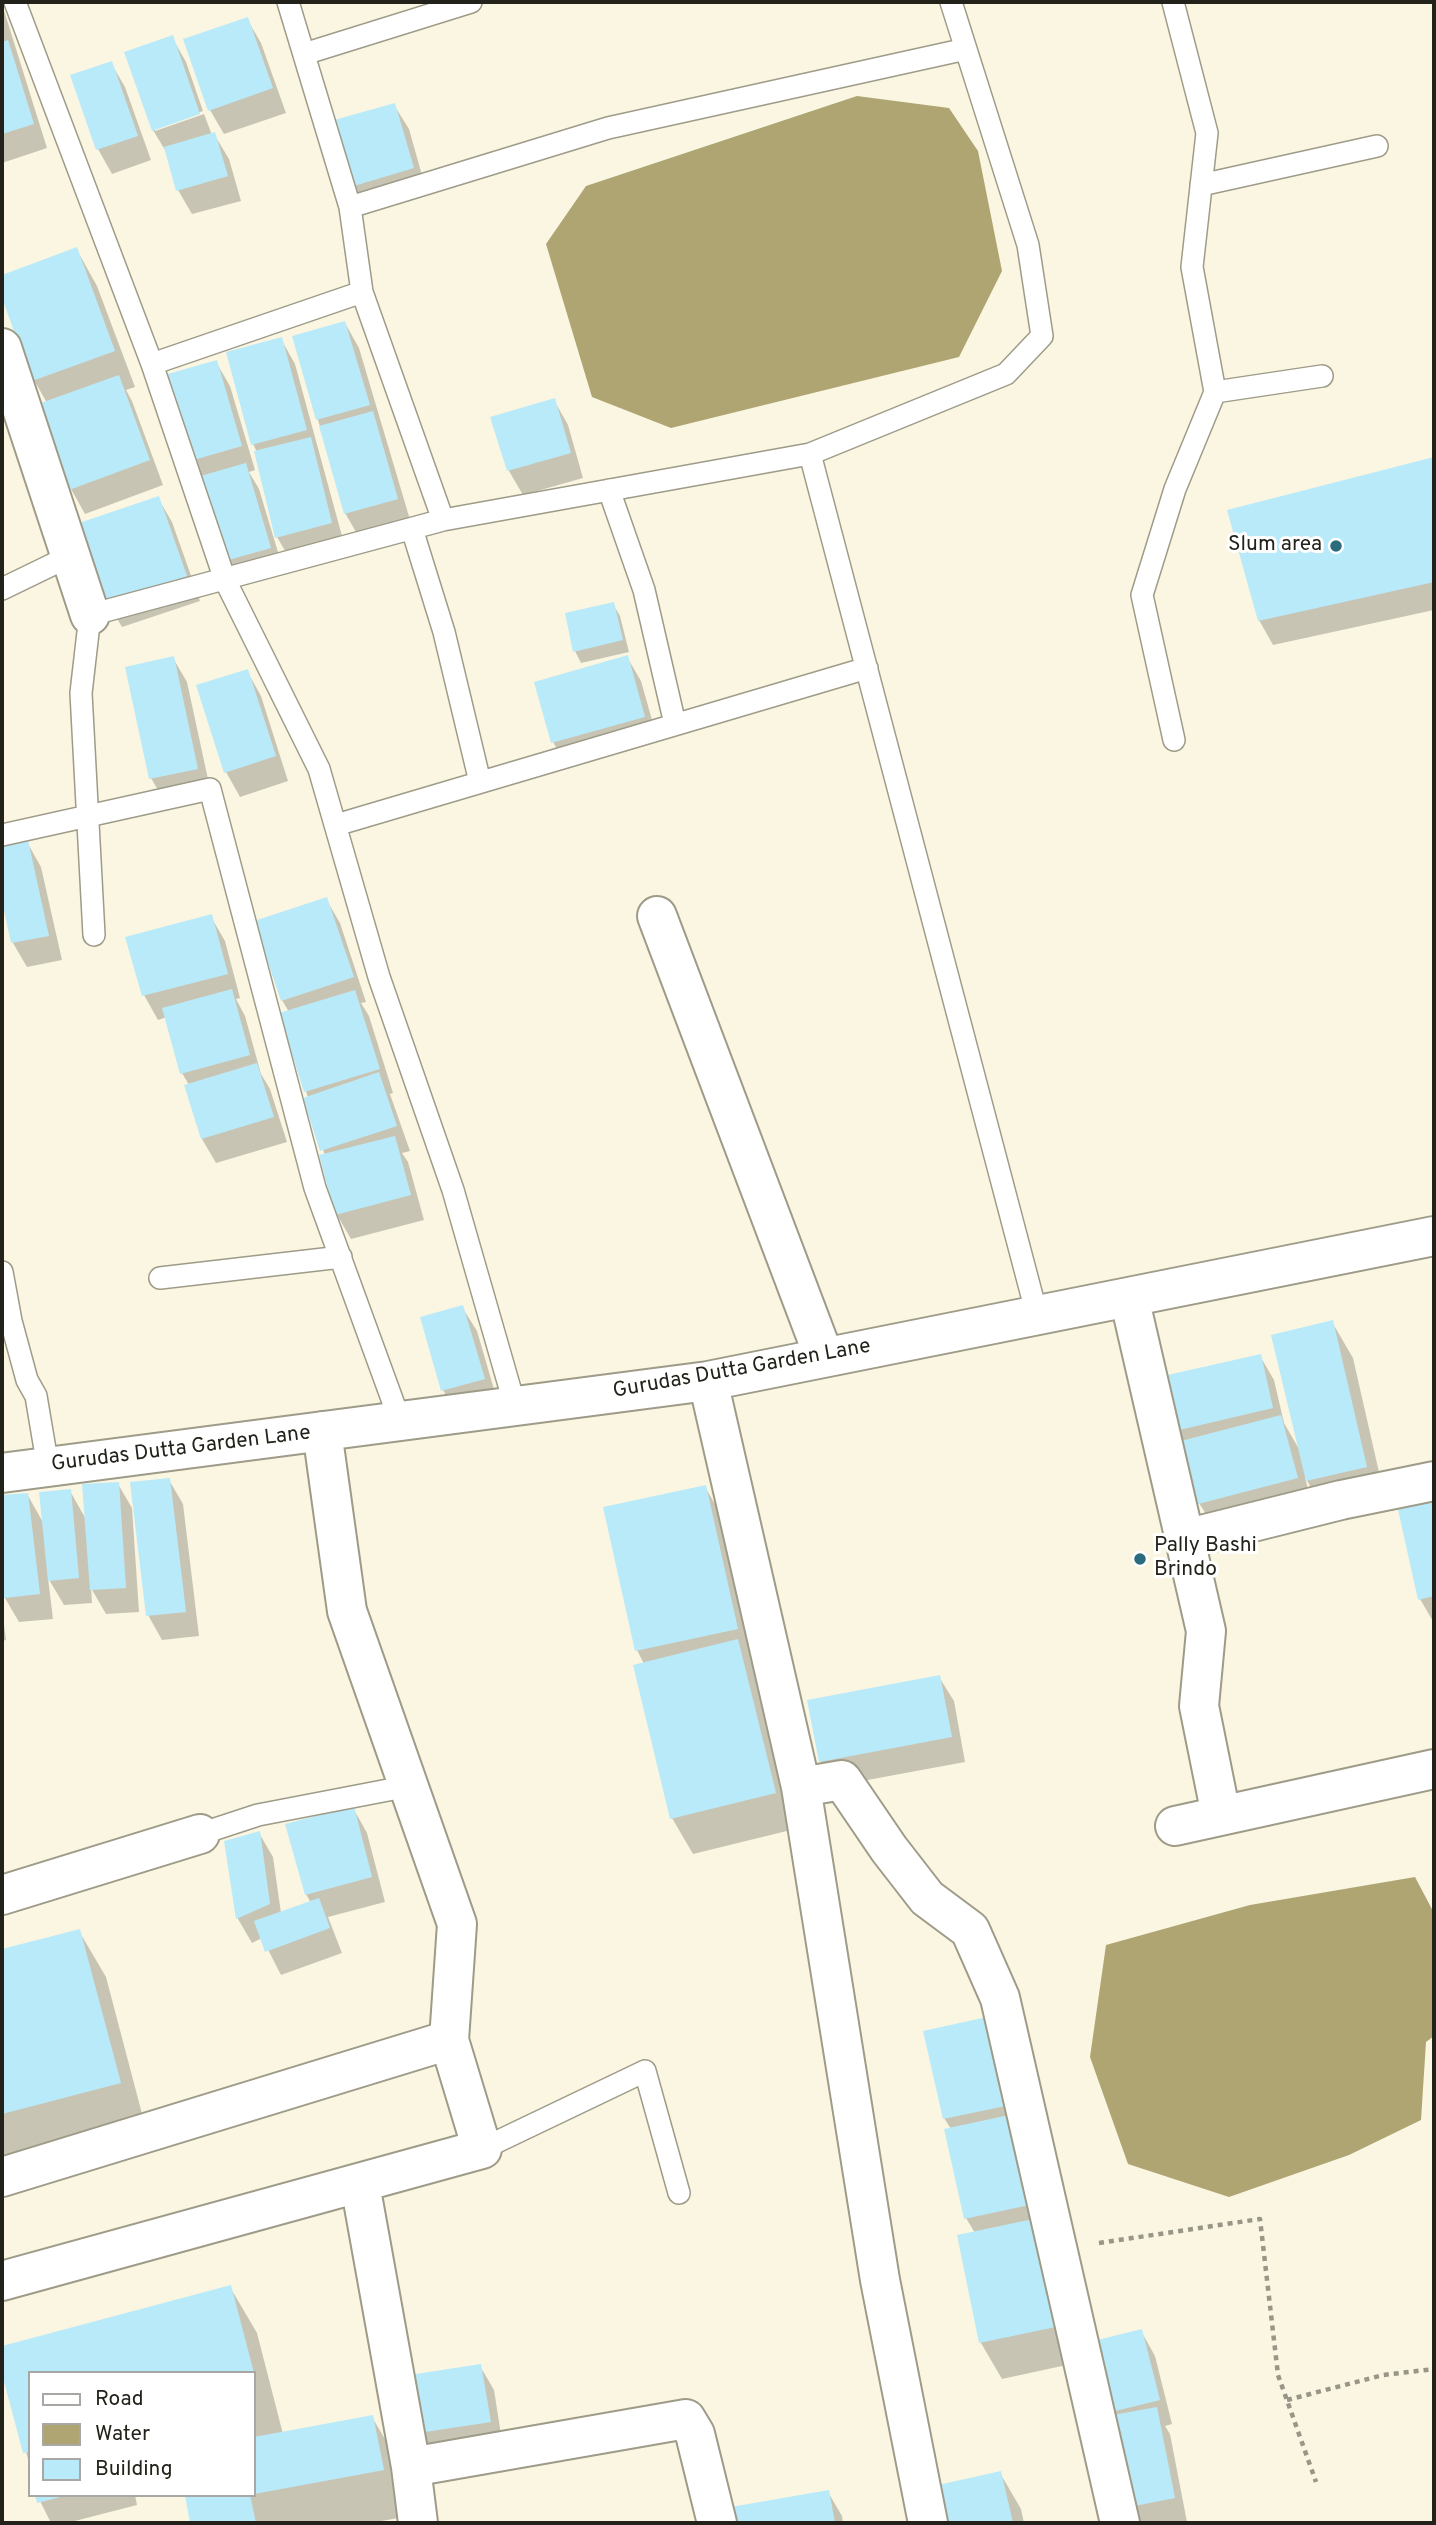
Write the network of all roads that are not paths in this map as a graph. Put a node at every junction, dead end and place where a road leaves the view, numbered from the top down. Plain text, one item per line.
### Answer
1 (15, 2) edge
2 (288, 2) edge
3 (471, 2) edge
4 (951, 2) edge
5 (1173, 2) edge
6 (966, 50) junction
7 (304, 54) junction
8 (1377, 146) dead end
9 (1201, 185) junction
10 (350, 207) junction
11 (362, 292) junction
12 (2, 348) edge
13 (152, 364) junction
14 (1322, 376) dead end
15 (1215, 392) junction
16 (810, 454) junction
17 (609, 490) junction
18 (443, 520) junction
19 (412, 529) junction
20 (71, 556) junction
21 (225, 580) junction
22 (2, 589) edge
23 (90, 615) junction
24 (867, 668) junction
25 (676, 724) junction
26 (1174, 740) dead end
27 (480, 782) junction
28 (86, 817) junction
29 (336, 825) junction
30 (2, 835) edge
31 (657, 916) dead end
32 (94, 934) dead end
33 (1434, 1236) edge
34 (341, 1257) junction
35 (2, 1272) edge
36 (160, 1278) dead end
37 (1129, 1297) junction
38 (1037, 1315) junction
39 (824, 1357) junction
40 (708, 1381) junction
41 (515, 1406) junction
42 (400, 1421) junction
43 (322, 1431) junction
44 (48, 1467) junction
45 (2, 1473) edge
46 (1434, 1480) edge
47 (1185, 1539) junction
48 (1434, 1769) edge
49 (408, 1786) junction
50 (801, 1787) junction
51 (1220, 1815) junction
52 (1175, 1826) dead end
53 (200, 1834) joint
54 (2, 1895) edge
55 (449, 2040) junction
56 (482, 2149) junction
57 (2, 2177) edge
58 (360, 2184) junction
59 (679, 2193) dead end
60 (2, 2281) edge
61 (411, 2467) junction
62 (418, 2523) edge
63 (717, 2523) edge
64 (928, 2523) edge
65 (1120, 2523) edge

1 - 13 lane
2 - 7 lane
3 - 7 lane
4 - 6 lane
5 - 9 lane
6 - 10 lane
6 - 16 lane
7 - 10 lane
8 - 9 lane
9 - 15 lane
10 - 11 lane
11 - 13 lane
11 - 18 lane
12 - 20 street
13 - 21 lane
14 - 15 lane
15 - 26 lane
16 - 17 lane
16 - 24 lane
17 - 18 lane
17 - 25 lane
18 - 19 lane
19 - 21 lane
19 - 27 lane
20 - 22 lane
20 - 23 street
21 - 23 lane
21 - 29 lane
23 - 28 lane
24 - 25 lane
24 - 38 lane
25 - 27 lane
27 - 29 lane
28 - 30 lane
28 - 32 lane
28 - 34 lane
29 - 41 lane
31 - 39 street
33 - 37 street, Gurudas Dutta Garden Lane
34 - 36 lane
34 - 42 lane
35 - 44 lane
37 - 38 street, Gurudas Dutta Garden Lane
37 - 47 street
38 - 39 street, Gurudas Dutta Garden Lane
39 - 40 street, Gurudas Dutta Garden Lane
40 - 41 street, Gurudas Dutta Garden Lane
40 - 50 street
41 - 42 street, Gurudas Dutta Garden Lane
42 - 43 street, Gurudas Dutta Garden Lane
43 - 44 street, Gurudas Dutta Garden Lane
43 - 49 street
44 - 45 street, Gurudas Dutta Garden Lane
46 - 47 street
47 - 51 street
48 - 51 street
49 - 53 lane
49 - 55 street
50 - 64 street
50 - 65 street
51 - 52 street
53 - 54 street
55 - 56 street
55 - 57 street
56 - 58 street
56 - 59 lane
58 - 60 street
58 - 61 street
61 - 62 street
61 - 63 street

